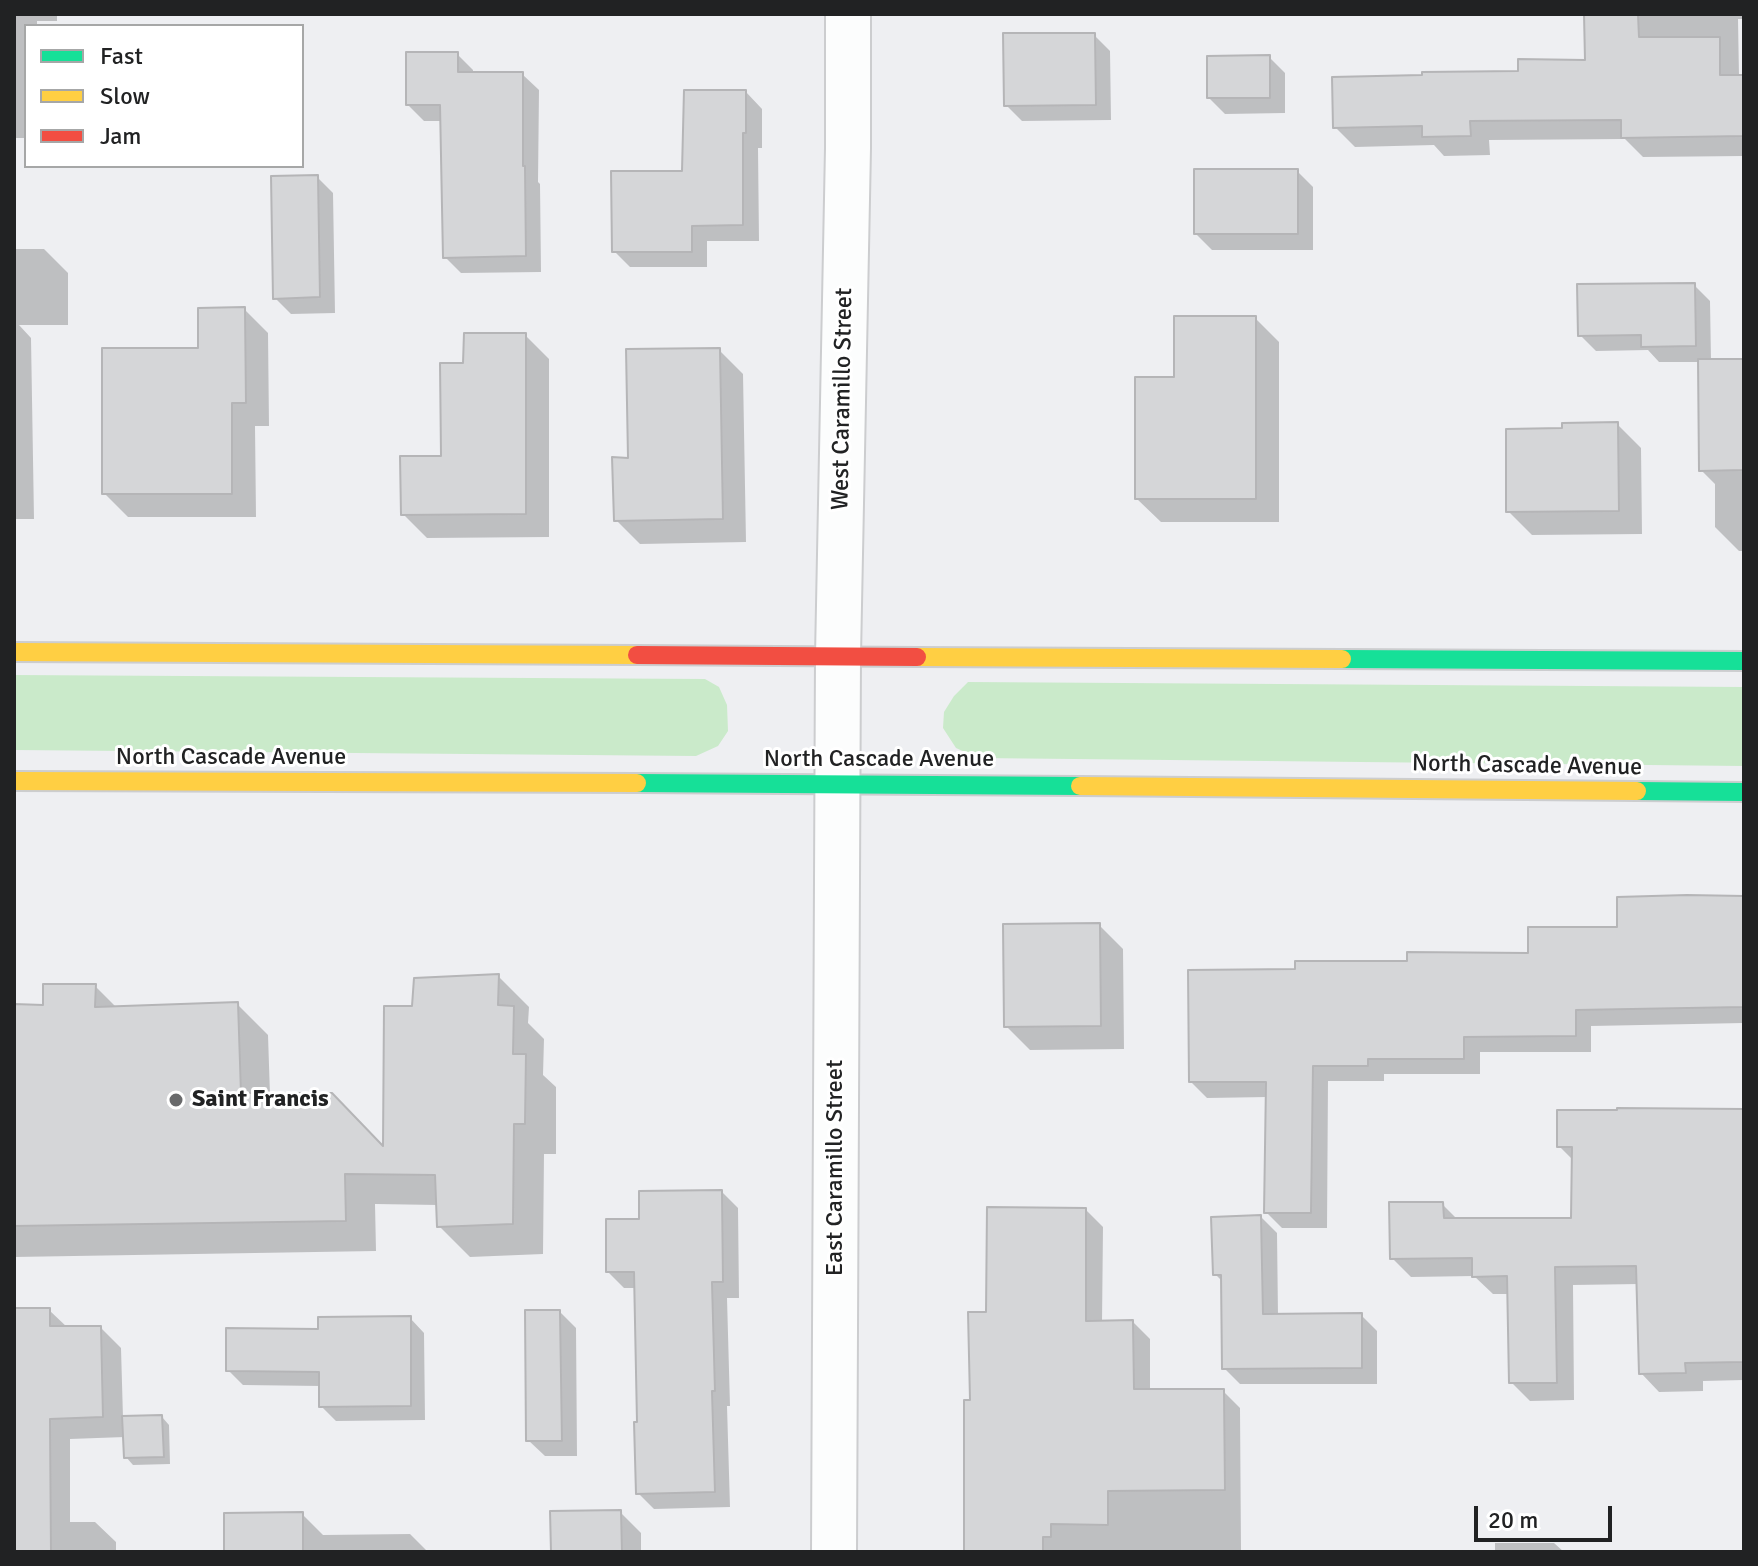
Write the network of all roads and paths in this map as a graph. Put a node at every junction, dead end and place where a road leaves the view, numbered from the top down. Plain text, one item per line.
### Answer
1 (848, 14) edge
2 (14, 652) edge
3 (838, 656) junction
4 (1744, 661) edge
5 (14, 781) edge
6 (838, 784) junction
7 (1744, 792) edge
8 (834, 1552) edge

1 - 3 street, West Caramillo Street
2 - 3 main road
3 - 4 main road
3 - 6 street, West Caramillo Street
5 - 6 main road, North Cascade Avenue
6 - 7 main road, North Cascade Avenue
6 - 8 street, East Caramillo Street

